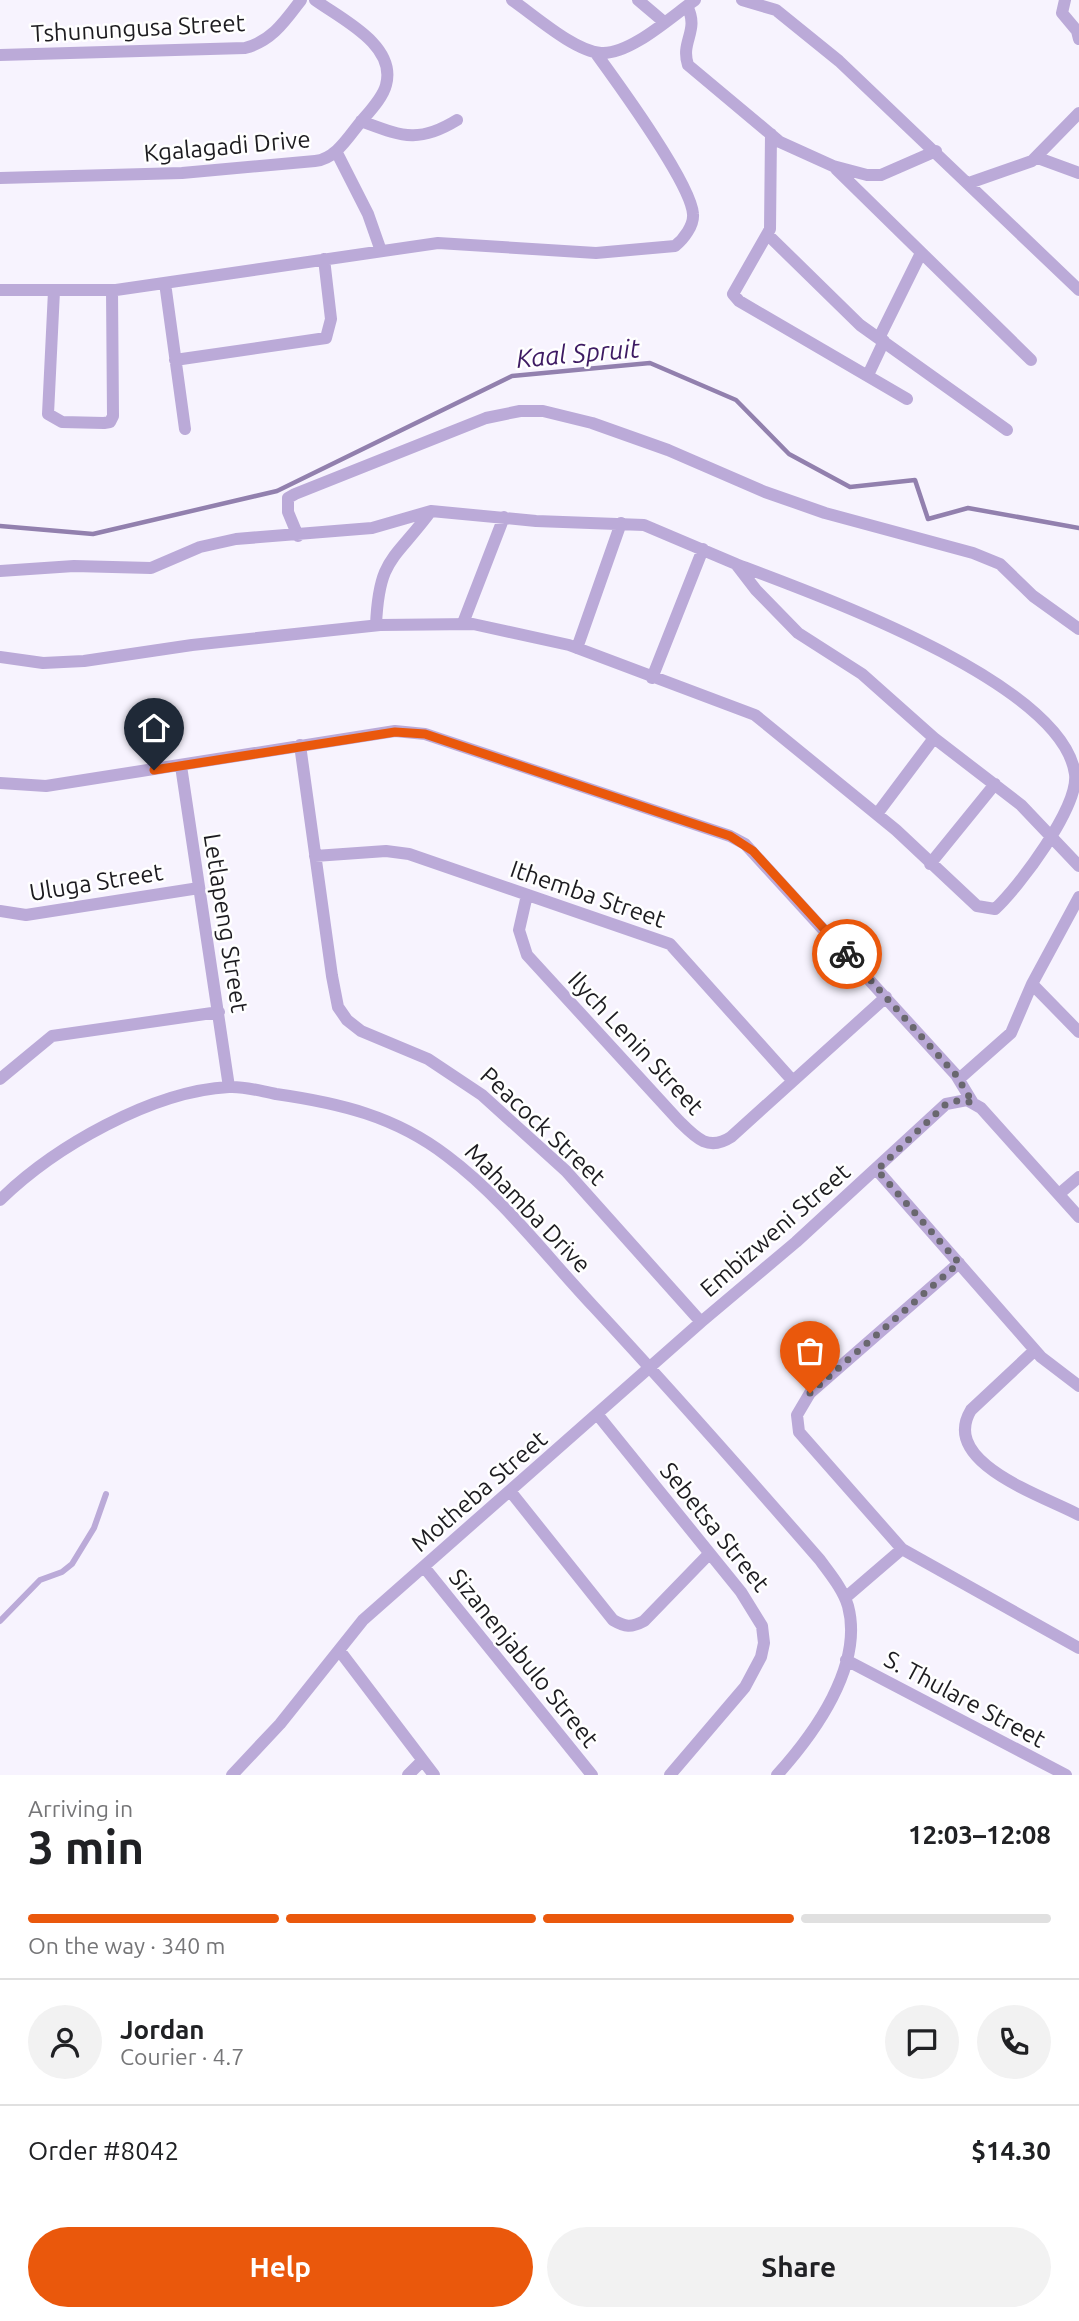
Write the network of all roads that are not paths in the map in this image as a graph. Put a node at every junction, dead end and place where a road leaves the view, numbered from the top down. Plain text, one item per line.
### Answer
1 (301, 0) edge
2 (315, 0) edge
3 (512, 0) edge
4 (638, 0) edge
5 (742, 0) edge
6 (1065, 0) edge
7 (691, 3) edge
8 (664, 22) junction
9 (1079, 39) edge
10 (595, 52) junction
11 (0, 55) edge
12 (1079, 113) edge
13 (457, 120) dead end
14 (361, 121) junction
15 (771, 134) junction
16 (336, 151) junction
17 (936, 151) junction
18 (1038, 158) junction
19 (833, 166) junction
20 (1079, 173) edge
21 (0, 178) edge
22 (970, 183) junction
23 (768, 235) junction
24 (381, 250) junction
25 (920, 253) junction
26 (324, 259) junction
27 (165, 283) junction
28 (0, 290) edge
29 (54, 290) junction
30 (112, 290) junction
31 (1079, 290) edge
32 (881, 340) junction
33 (175, 360) junction
34 (1031, 360) dead end
35 (868, 375) junction
36 (907, 399) dead end
37 (185, 429) dead end
38 (1007, 430) dead end
39 (431, 511) junction
40 (504, 517) junction
41 (621, 523) junction
42 (298, 536) junction
43 (703, 549) junction
44 (736, 564) junction
45 (0, 571) edge
46 (463, 623) junction
47 (376, 625) junction
48 (1079, 629) edge
49 (578, 648) junction
50 (0, 657) edge
51 (652, 678) junction
52 (934, 738) junction
53 (300, 746) junction
54 (181, 766) junction
55 (0, 783) edge
56 (995, 784) junction
57 (877, 814) junction
58 (1053, 836) junction
59 (315, 856) junction
60 (1078, 862) edge
61 (930, 864) junction
62 (199, 888) junction
63 (527, 895) junction
64 (1079, 897) edge
65 (0, 911) edge
66 (1032, 984) junction
67 (886, 997) junction
68 (219, 1012) junction
69 (1079, 1032) edge
70 (0, 1079) edge
71 (959, 1079) junction
72 (792, 1080) junction
73 (229, 1087) junction
74 (966, 1101) junction
75 (877, 1170) junction
76 (1079, 1177) edge
77 (1059, 1194) junction
78 (0, 1200) edge
79 (1079, 1217) edge
80 (959, 1263) junction
81 (701, 1322) junction
82 (1035, 1350) junction
83 (651, 1368) junction
84 (1079, 1386) edge
85 (597, 1414) junction
86 (510, 1491) junction
87 (106, 1494) dead end
88 (1079, 1516) edge
89 (902, 1549) junction
90 (709, 1554) junction
91 (424, 1567) junction
92 (845, 1598) junction
93 (0, 1620) edge
94 (1079, 1648) edge
95 (339, 1650) junction
96 (846, 1660) junction
97 (422, 1761) junction
98 (674, 1774) edge
99 (232, 1775) edge
100 (408, 1775) edge
101 (434, 1775) edge
102 (592, 1775) edge
103 (776, 1775) edge
104 (1066, 1775) edge

1 - 11 street, Tshunungusa Street
2 - 14 street, Kgalagadi Drive
3 - 10 street
4 - 8 street
5 - 17 street
6 - 9 street
7 - 8 street
7 - 15 street
8 - 10 street
10 - 24 street
12 - 18 street
13 - 14 street
14 - 16 street, Kgalagadi Drive
15 - 19 street
15 - 23 street
16 - 21 street, Kgalagadi Drive
16 - 24 street
17 - 19 street
17 - 22 street
18 - 20 street
18 - 22 street
19 - 25 street
22 - 31 street
23 - 32 street
23 - 35 street
24 - 26 street
25 - 32 street
25 - 34 street
26 - 27 street
26 - 33 street
27 - 30 street
27 - 33 street
28 - 29 street
29 - 30 street
29 - 30 street
32 - 35 street
32 - 38 street
33 - 37 street
35 - 36 street
39 - 40 street
39 - 42 street
39 - 47 street
40 - 41 street
40 - 46 street
41 - 43 street
41 - 49 street
42 - 45 street
42 - 48 street
43 - 44 street
43 - 51 street
44 - 52 street
44 - 58 street
46 - 47 street
46 - 49 street
47 - 50 street
49 - 51 street
51 - 57 street
52 - 56 street
52 - 57 street
53 - 54 street
53 - 59 street, Peacock Street
53 - 67 street
54 - 55 street
54 - 62 street, Letlapeng Street
56 - 58 street
56 - 61 street
57 - 61 street
58 - 60 street
58 - 61 street
59 - 63 street, Ithemba Street
59 - 81 street, Peacock Street
62 - 65 street, Uluga Street
62 - 68 street, Letlapeng Street
63 - 72 street, Ithemba Street
63 - 72 street, Ilych Lenin Street
64 - 66 street
66 - 69 street
66 - 71 street
67 - 71 street
67 - 72 street, Ilych Lenin Street
68 - 70 street
68 - 73 street, Letlapeng Street
71 - 74 street
73 - 78 street, Mahamba Drive
73 - 83 street, Mahamba Drive
74 - 75 street, Embizweni Street
74 - 77 street
75 - 80 street
75 - 81 street, Embizweni Street
76 - 77 street
77 - 79 street
80 - 82 street
80 - 89 street
81 - 83 street, Embizweni Street
82 - 84 street
82 - 88 street
83 - 85 street, Motheba Street
83 - 92 street, Mahamba Drive
85 - 86 street, Motheba Street
85 - 90 street, Sebetsa Street
86 - 90 street
86 - 91 street, Motheba Street
87 - 93 lane
89 - 92 street
89 - 94 street
90 - 98 street, Sebetsa Street
91 - 95 street, Motheba Street
91 - 102 street, Sizanenjabulo Street
92 - 96 street, Mahamba Drive
95 - 97 street
95 - 99 street, Motheba Street
96 - 103 street, Mahamba Drive
96 - 104 street, S. Thulare Street
97 - 100 street
97 - 101 street

